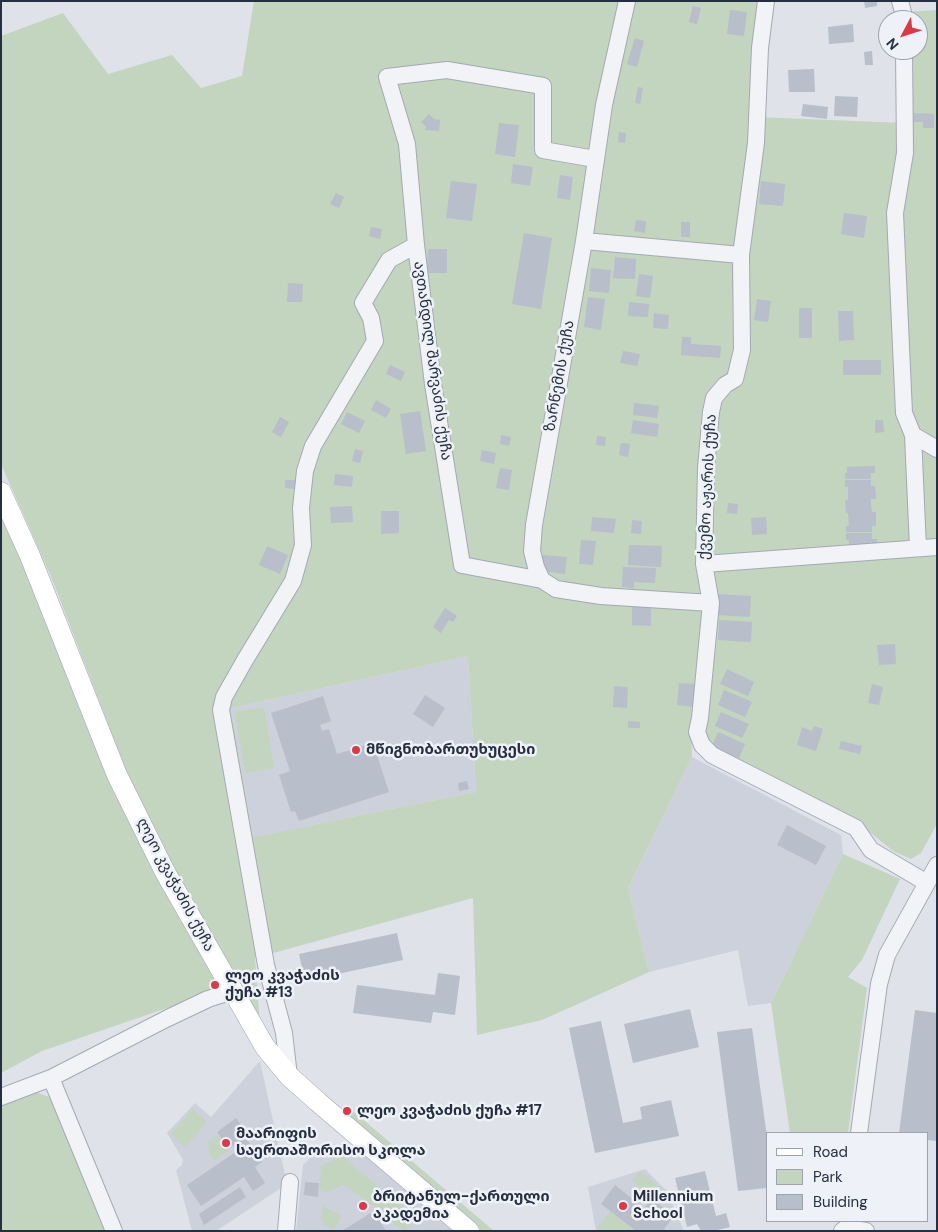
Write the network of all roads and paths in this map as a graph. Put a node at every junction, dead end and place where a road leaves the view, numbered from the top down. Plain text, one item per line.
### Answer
1 (627, 1) edge
2 (766, 1) edge
3 (904, 60) edge
4 (595, 159) junction
5 (584, 241) junction
6 (416, 245) junction
7 (741, 255) junction
8 (913, 435) junction
9 (937, 449) edge
10 (1, 492) edge
11 (937, 547) edge
12 (918, 548) junction
13 (704, 564) junction
14 (542, 580) junction
15 (711, 604) junction
16 (937, 864) edge
17 (927, 883) junction
18 (233, 991) junction
19 (289, 1076) junction
20 (51, 1078) junction
21 (1, 1097) edge
22 (859, 1132) edge
23 (290, 1182) dead end
24 (845, 1227) edge
25 (114, 1231) edge
26 (286, 1231) edge
27 (469, 1231) edge
28 (866, 1231) edge

1 - 4 street, ზარწემის ქუჩა
2 - 7 street, ქვემო აჟარის ქუჩა
3 - 8 street
4 - 5 street, ზარწემის ქუჩა
4 - 6 street, ავთანდილ შარვაძის ქუჩა
5 - 7 street
5 - 14 street, ზარწემის ქუჩა
6 - 14 street, ავთანდილ შარვაძის ქუჩა
6 - 19 street
7 - 13 street, ქვემო აჟარის ქუჩა
8 - 9 street
8 - 12 street
10 - 18 main road, ლეო კვაჭაძის ქუჩა
11 - 12 street
12 - 13 street
13 - 15 street, ქვემო აჟარის ქუჩა
14 - 15 street
15 - 17 street, ქვემო აჟარის ქუჩა
16 - 17 street
17 - 22 street
18 - 19 main road, ლეო კვაჭაძის ქუჩა
18 - 20 street
19 - 27 main road, ლეო კვაჭაძის ქუჩა
20 - 21 street
20 - 25 street
23 - 26 street
24 - 28 street

